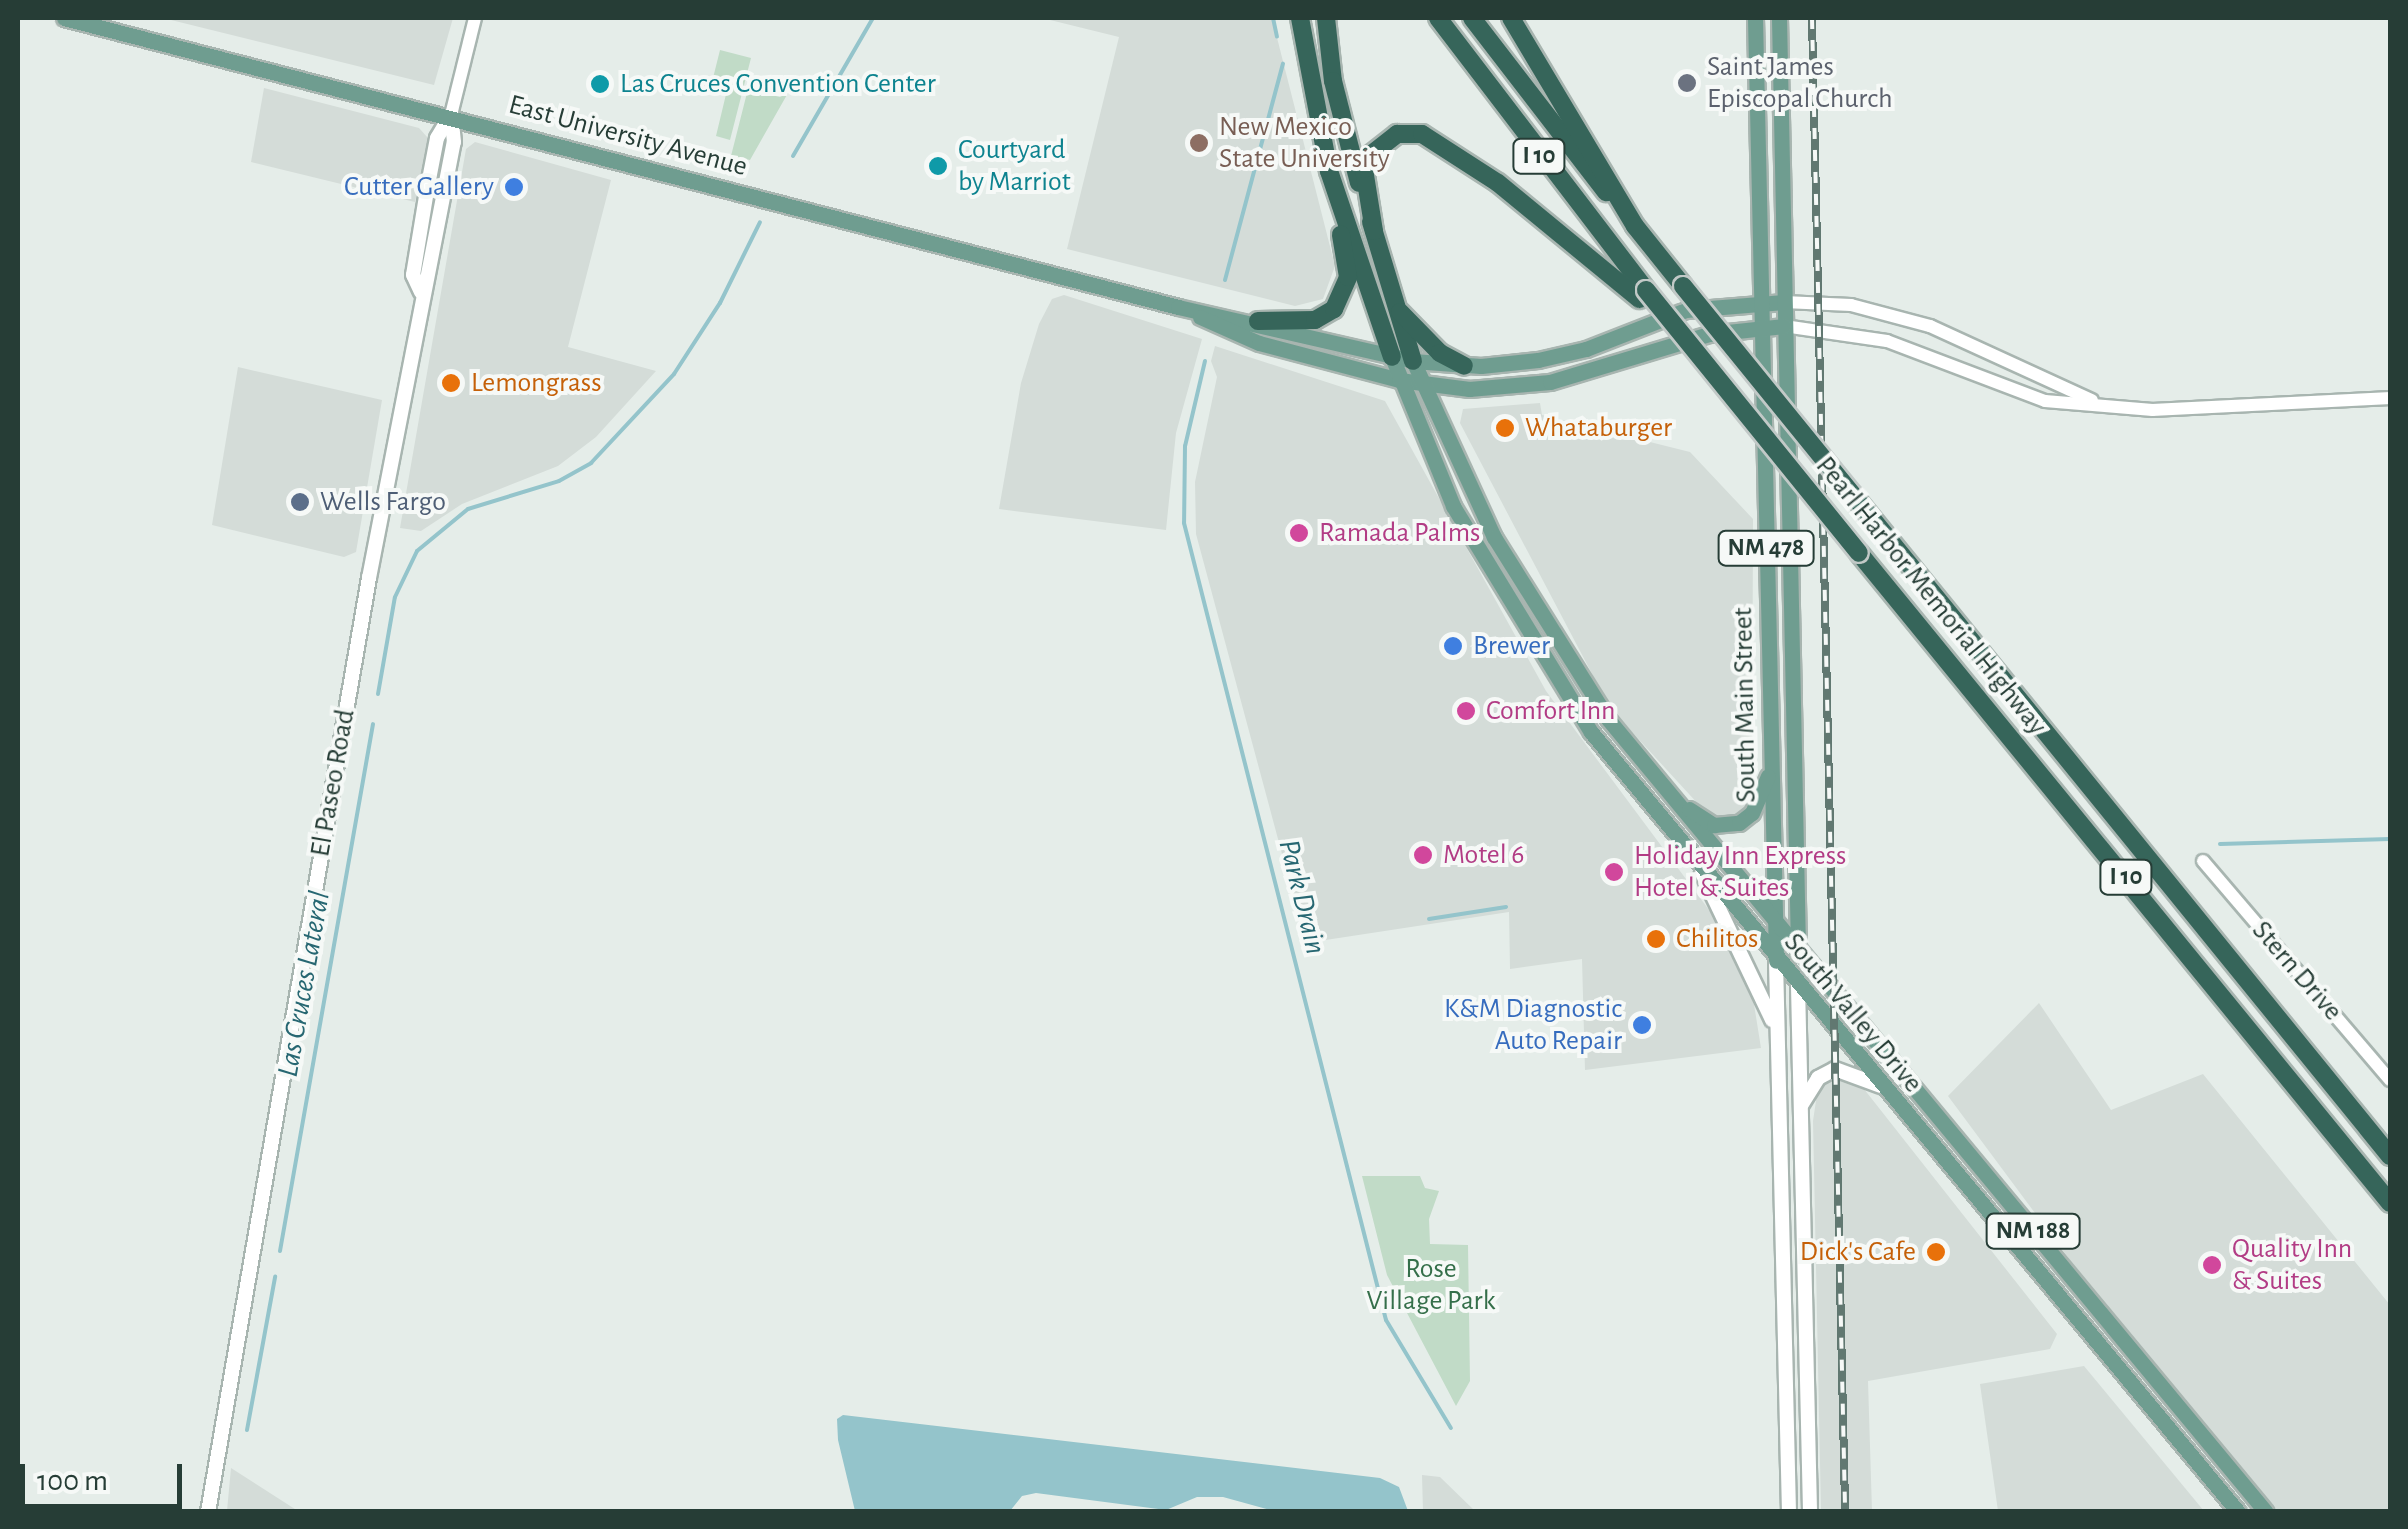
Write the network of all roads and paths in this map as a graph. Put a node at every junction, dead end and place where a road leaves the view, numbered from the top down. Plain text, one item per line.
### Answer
1 (64, 18) edge
2 (474, 18) edge
3 (1300, 18) edge
4 (1326, 18) edge
5 (1438, 18) edge
6 (1472, 18) edge
7 (1511, 18) edge
8 (1755, 18) edge
9 (1779, 18) edge
10 (451, 115) junction
11 (1329, 170) junction
12 (1635, 226) junction
13 (1374, 232) junction
14 (1643, 294) junction
15 (1760, 301) junction
16 (1784, 302) junction
17 (1395, 306) junction
18 (1178, 307) junction
19 (1258, 321) junction
20 (1784, 326) junction
21 (1761, 328) junction
22 (1392, 358) junction
23 (1413, 362) junction
24 (1464, 366) junction
25 (1399, 380) junction
26 (1424, 385) junction
27 (2390, 398) edge
28 (2104, 404) junction
29 (1771, 768) junction
30 (1670, 795) junction
31 (2203, 862) dead end
32 (1700, 868) junction
33 (1777, 923) junction
34 (1798, 950) junction
35 (1776, 960) junction
36 (1798, 986) junction
37 (1778, 1036) junction
38 (2390, 1080) edge
39 (1881, 1086) junction
40 (1801, 1104) junction
41 (2390, 1156) edge
42 (2390, 1203) edge
43 (208, 1512) edge
44 (1788, 1512) edge
45 (1810, 1512) edge
46 (2238, 1512) edge
47 (2266, 1512) edge

1 - 10 main road, East University Avenue
2 - 10 street
3 - 11 highway
4 - 13 highway
5 - 14 highway, Pearl Harbor Memorial Highway / I 10
6 - 12 highway, I 10
7 - 12 highway
8 - 15 main road, South Main Street / NM 478
9 - 16 main road, South Main Street / NM 478
10 - 18 main road, East University Avenue
10 - 43 main road, El Paseo Road
11 - 19 highway
11 - 22 highway
12 - 41 highway, Pearl Harbor Memorial Highway / I 10, bridge
13 - 14 highway
13 - 17 highway
14 - 42 highway, Pearl Harbor Memorial Highway / I 10, bridge
15 - 16 main road, East University Avenue
15 - 21 main road, South Main Street / NM 478
15 - 24 main road, East University Avenue
16 - 20 main road, South Main Street / NM 478
16 - 28 street
17 - 23 highway
17 - 24 highway
18 - 19 main road, East University Avenue
18 - 25 main road, East University Avenue
19 - 22 main road, East University Avenue
20 - 21 main road, East University Avenue
20 - 28 street
20 - 34 main road, South Main Street / NM 478
21 - 26 main road, East University Avenue
21 - 29 main road, South Main Street / NM 478
22 - 23 main road, East University Avenue
22 - 25 main road, South Valley Drive / NM 188
23 - 24 main road, East University Avenue
23 - 26 main road, South Valley Drive / NM 188
25 - 26 main road, East University Avenue
25 - 32 main road, South Valley Drive / NM 188
26 - 30 main road, South Valley Drive / NM 188
27 - 28 street
29 - 30 main road
29 - 33 main road, South Main Street / NM 478
30 - 33 main road, South Valley Drive / NM 188
31 - 38 street, Stern Drive
32 - 35 main road, South Valley Drive / NM 188
32 - 37 main road
33 - 34 main road, South Valley Drive / NM 188
33 - 35 main road, South Main Street / NM 478
34 - 36 main road, South Main Street / NM 478
34 - 47 main road, South Valley Drive / NM 188
35 - 36 main road, South Valley Drive / NM 188
35 - 37 main road, South Main Street / NM 478
36 - 39 main road, South Valley Drive / NM 188
36 - 40 main road, South Main Street / NM 478
37 - 44 main road, South Main Street / NM 478
39 - 40 main road
39 - 46 main road, South Valley Drive / NM 188
40 - 45 main road, South Main Street / NM 478

